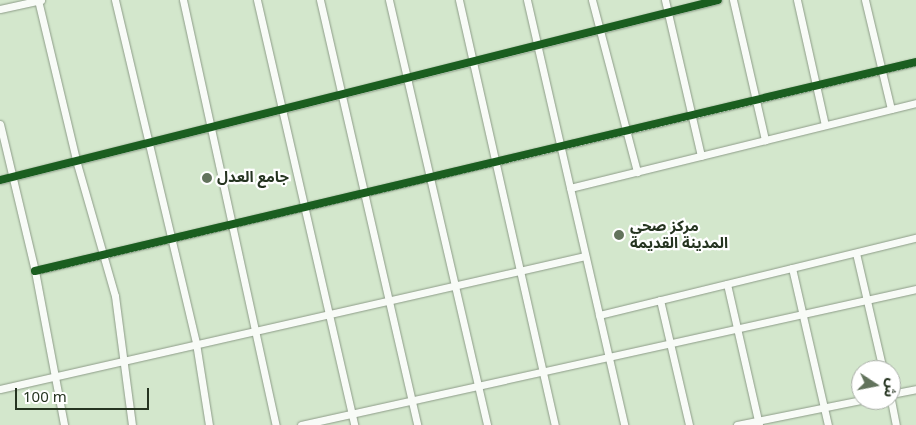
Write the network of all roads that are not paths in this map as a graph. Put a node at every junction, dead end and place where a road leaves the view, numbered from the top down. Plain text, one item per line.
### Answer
1 (39, 0) edge
2 (115, 0) edge
3 (183, 0) edge
4 (257, 0) edge
5 (320, 0) edge
6 (389, 0) edge
7 (459, 0) edge
8 (527, 0) edge
9 (592, 0) edge
10 (665, 0) edge
11 (718, 0) edge
12 (734, 0) edge
13 (797, 0) edge
14 (865, 0) edge
15 (0, 9) edge
16 (668, 12) junction
17 (598, 30) junction
18 (537, 45) junction
19 (473, 62) junction
20 (916, 62) edge
21 (882, 70) junction
22 (407, 78) junction
23 (816, 86) junction
24 (341, 94) junction
25 (756, 100) junction
26 (916, 103) edge
27 (282, 109) junction
28 (891, 109) junction
29 (692, 115) junction
30 (0, 124) edge
31 (825, 125) junction
32 (211, 127) junction
33 (628, 130) junction
34 (765, 140) junction
35 (148, 142) junction
36 (560, 146) junction
37 (701, 156) junction
38 (76, 160) junction
39 (496, 162) junction
40 (637, 172) junction
41 (12, 176) junction
42 (430, 178) junction
43 (0, 180) edge
44 (570, 188) junction
45 (364, 193) junction
46 (304, 207) junction
47 (232, 224) junction
48 (916, 238) edge
49 (171, 239) junction
50 (856, 252) junction
51 (104, 255) junction
52 (585, 256) junction
53 (792, 268) junction
54 (35, 271) junction
55 (520, 271) junction
56 (727, 284) junction
57 (455, 286) junction
58 (916, 289) edge
59 (660, 300) junction
60 (867, 300) junction
61 (388, 301) junction
62 (802, 314) junction
63 (328, 315) junction
64 (599, 315) junction
65 (737, 328) junction
66 (255, 331) junction
67 (196, 343) junction
68 (670, 343) junction
69 (608, 357) junction
70 (882, 360) edge
71 (124, 361) junction
72 (543, 372) junction
73 (56, 377) junction
74 (478, 386) junction
75 (0, 389) edge
76 (916, 389) edge
77 (901, 392) edge
78 (411, 401) junction
79 (851, 402) edge
80 (824, 407) junction
81 (892, 410) edge
82 (351, 414) junction
83 (759, 423) edge
84 (64, 425) edge
85 (132, 425) edge
86 (209, 425) edge
87 (276, 425) edge
88 (301, 425) edge
89 (354, 425) edge
90 (417, 425) edge
91 (487, 425) edge
92 (556, 425) edge
93 (624, 425) edge
94 (689, 425) edge
95 (737, 425) edge
96 (828, 425) edge
97 (896, 425) edge

1 - 15 street
1 - 38 street
2 - 35 street
3 - 32 street
4 - 27 street
5 - 24 street
6 - 22 street
7 - 19 street
8 - 18 street
9 - 17 street
10 - 16 street
11 - 16 street
12 - 25 street
13 - 23 street
14 - 21 street
16 - 17 street
16 - 29 street
17 - 18 street
17 - 33 street
18 - 19 street
18 - 36 street
19 - 22 street
19 - 39 street
20 - 21 street
21 - 23 street
21 - 28 street
22 - 24 street
22 - 42 street
23 - 25 street
23 - 31 street
24 - 27 street
24 - 45 street
25 - 29 street
25 - 34 street
26 - 28 street
27 - 32 street
27 - 46 street
28 - 31 street
29 - 33 street
29 - 37 street
30 - 41 street
31 - 34 street
32 - 35 street
32 - 47 street
33 - 36 street
33 - 40 street
34 - 37 street
35 - 38 street
35 - 49 street
36 - 39 street
36 - 44 street
37 - 40 street
38 - 41 street
38 - 51 street
39 - 42 street
39 - 55 street
40 - 44 street
41 - 43 street
41 - 54 street
42 - 45 street
42 - 57 street
44 - 52 street
45 - 46 street
45 - 61 street
46 - 47 street
46 - 63 street
47 - 49 street
47 - 66 street
48 - 50 street
49 - 51 street
49 - 67 street
50 - 53 street
50 - 60 street
51 - 54 street
51 - 71 street
52 - 55 street
52 - 64 street
53 - 56 street
53 - 62 street
54 - 73 street
55 - 57 street
55 - 72 street
56 - 59 street
56 - 65 street
57 - 61 street
57 - 74 street
58 - 60 street
59 - 64 street
59 - 68 street
60 - 62 street
60 - 70 street
61 - 63 street
61 - 78 street
62 - 65 street
62 - 80 street
63 - 66 street
63 - 82 street
64 - 69 street
65 - 68 street
65 - 83 street
66 - 67 street
66 - 87 street
67 - 71 street
67 - 86 street
68 - 69 street
68 - 94 street
69 - 72 street
69 - 93 street
71 - 73 street
71 - 85 street
72 - 74 street
72 - 92 street
73 - 75 street
73 - 84 street
74 - 78 street
74 - 91 street
76 - 77 street
78 - 82 street
78 - 90 street
79 - 80 street
80 - 83 street
80 - 96 street
81 - 97 street
82 - 88 street
82 - 89 street
83 - 95 street

